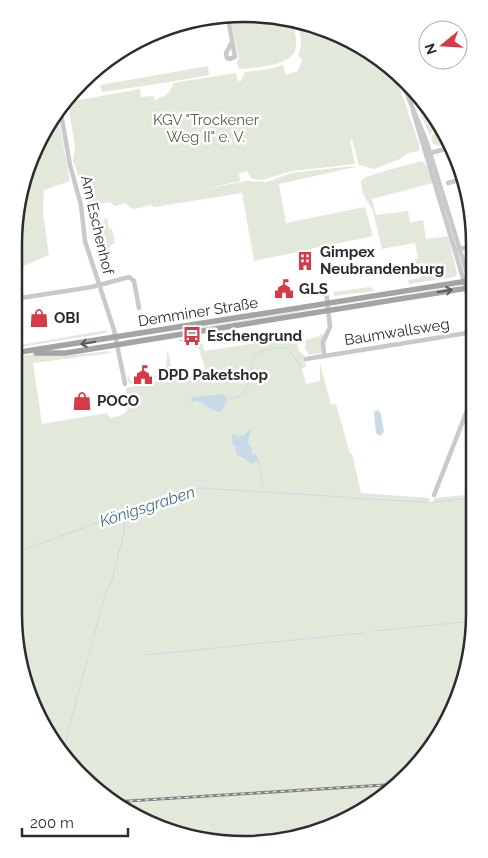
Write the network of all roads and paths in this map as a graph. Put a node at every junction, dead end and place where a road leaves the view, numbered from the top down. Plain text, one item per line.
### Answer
1 (229, 23) edge
2 (232, 42) dead end
3 (406, 93) edge
4 (62, 118) edge
5 (445, 149) edge
6 (428, 154) junction
7 (456, 181) edge
8 (448, 183) dead end
9 (466, 248) edge
10 (458, 249) junction
11 (466, 276) edge
12 (466, 277) edge
13 (466, 283) edge
14 (98, 285) junction
15 (326, 290) dead end
16 (22, 298) edge
17 (328, 306) junction
18 (139, 308) dead end
19 (466, 333) edge
20 (116, 338) junction
21 (117, 345) junction
22 (22, 353) edge
23 (22, 354) edge
24 (324, 356) junction
25 (306, 359) dead end
26 (126, 384) dead end
27 (466, 413) edge
28 (434, 495) dead end

1 - 2 street
3 - 6 street
4 - 14 street, Am Eschenhof
5 - 6 street
6 - 10 street
6 - 12 street
7 - 8 street
9 - 10 street
10 - 11 street
13 - 17 main road, Demminer Straße
14 - 16 street
14 - 18 street
14 - 20 street, Am Eschenhof
15 - 17 street, Baumwallsweg
17 - 20 main road, Demminer Straße
17 - 21 main road, Demminer Straße
17 - 24 street, Baumwallsweg
19 - 24 street, Baumwallsweg
20 - 21 street, Am Eschenhof
20 -> 22 main road, Demminer Straße
21 - 23 main road, Demminer Straße
21 - 26 street
24 - 25 street, Baumwallsweg
27 - 28 street

